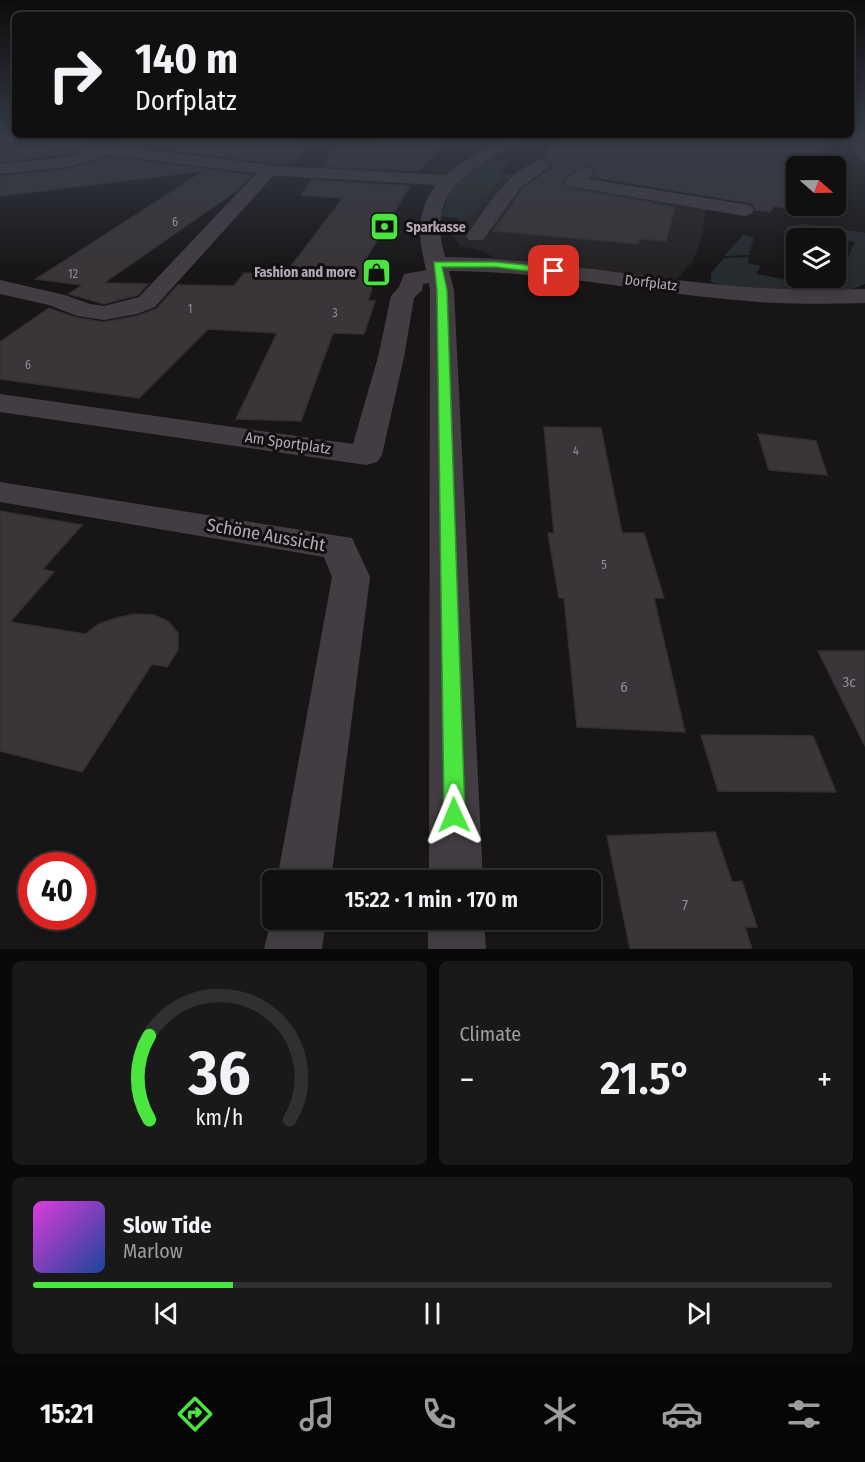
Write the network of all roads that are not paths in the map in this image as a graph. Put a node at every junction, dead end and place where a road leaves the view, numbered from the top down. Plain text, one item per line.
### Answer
1 (256, 183) edge
2 (444, 183) edge
3 (515, 183) edge
4 (582, 183) edge
5 (744, 210) dead end
6 (476, 236) dead end
7 (438, 269) junction
8 (0, 287) edge
9 (865, 296) edge
10 (0, 403) edge
11 (0, 492) edge
12 (306, 870) edge
13 (456, 870) edge
14 (296, 930) edge
15 (456, 930) edge
16 (293, 949) edge
17 (457, 949) edge

1 - 8 street
2 - 7 street
3 - 6 street
4 - 5 street
7 - 9 street, Dorfplatz
7 - 10 street, Am Sportplatz
7 - 13 street
11 - 12 street, Schöne Aussicht
14 - 16 street
15 - 17 street

